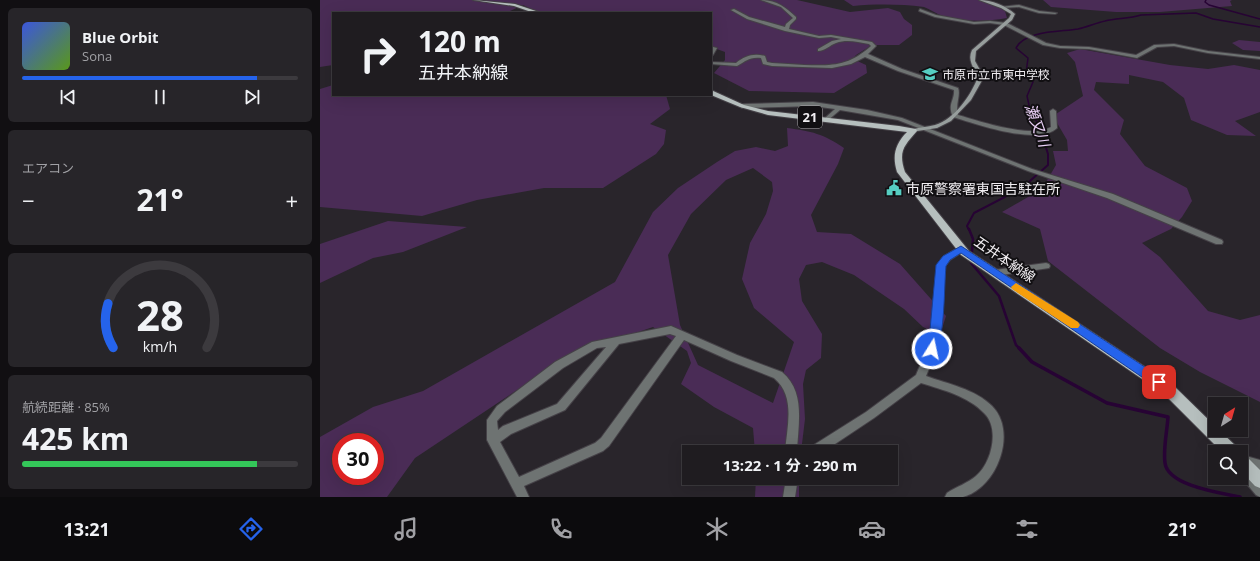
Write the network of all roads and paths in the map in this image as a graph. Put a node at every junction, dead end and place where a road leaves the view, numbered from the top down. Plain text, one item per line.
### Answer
1 (475, 0) edge
2 (763, 0) edge
3 (981, 0) edge
4 (1002, 7) junction
5 (733, 10) dead end
6 (920, 10) dead end
7 (536, 12) edge
8 (1055, 13) dead end
9 (1005, 24) junction
10 (786, 30) junction
11 (847, 40) junction
12 (715, 48) dead end
13 (820, 50) dead end
14 (712, 52) edge
15 (865, 55) junction
16 (1260, 58) edge
17 (712, 63) edge
18 (712, 92) edge
19 (742, 106) junction
20 (840, 108) junction
21 (1053, 111) dead end
22 (955, 116) junction
23 (828, 119) junction
24 (918, 129) junction
25 (1219, 242) dead end
26 (961, 249) junction
27 (1046, 266) dead end
28 (995, 273) junction
29 (682, 334) junction
30 (617, 340) junction
31 (920, 378) junction
32 (493, 440) junction
33 (791, 445) edge
34 (824, 445) edge
35 (1225, 445) edge
36 (1248, 463) edge
37 (1260, 466) edge
38 (1248, 468) edge
39 (1248, 476) edge
40 (1260, 481) edge
41 (516, 484) junction
42 (791, 485) edge
43 (1260, 491) edge
44 (523, 497) edge
45 (789, 497) edge
46 (951, 497) edge

1 - 7 main road
2 - 10 street
3 - 4 main road
4 - 8 street
4 - 9 main road
5 - 10 street
6 - 9 street
9 - 16 street
9 - 22 main road
10 - 11 street
11 - 13 street
11 - 15 street
12 - 14 street
15 - 17 street
15 - 22 street
18 - 19 main road, 21
19 - 20 street
19 - 23 main road, 21
20 - 23 street
20 - 24 street
21 - 22 street
22 - 24 main road
23 - 24 main road, 21
24 - 25 street
24 - 26 main road, 五井本納線
26 - 28 main road, 五井本納線
26 - 31 street
27 - 28 street
28 - 35 main road, 五井本納線
29 - 30 street
29 - 33 street
29 - 41 street
30 - 32 street
30 - 32 street
31 - 34 street
31 - 46 street
32 - 41 street
36 - 37 street
38 - 40 main road
39 - 43 street
41 - 44 street
42 - 45 street

